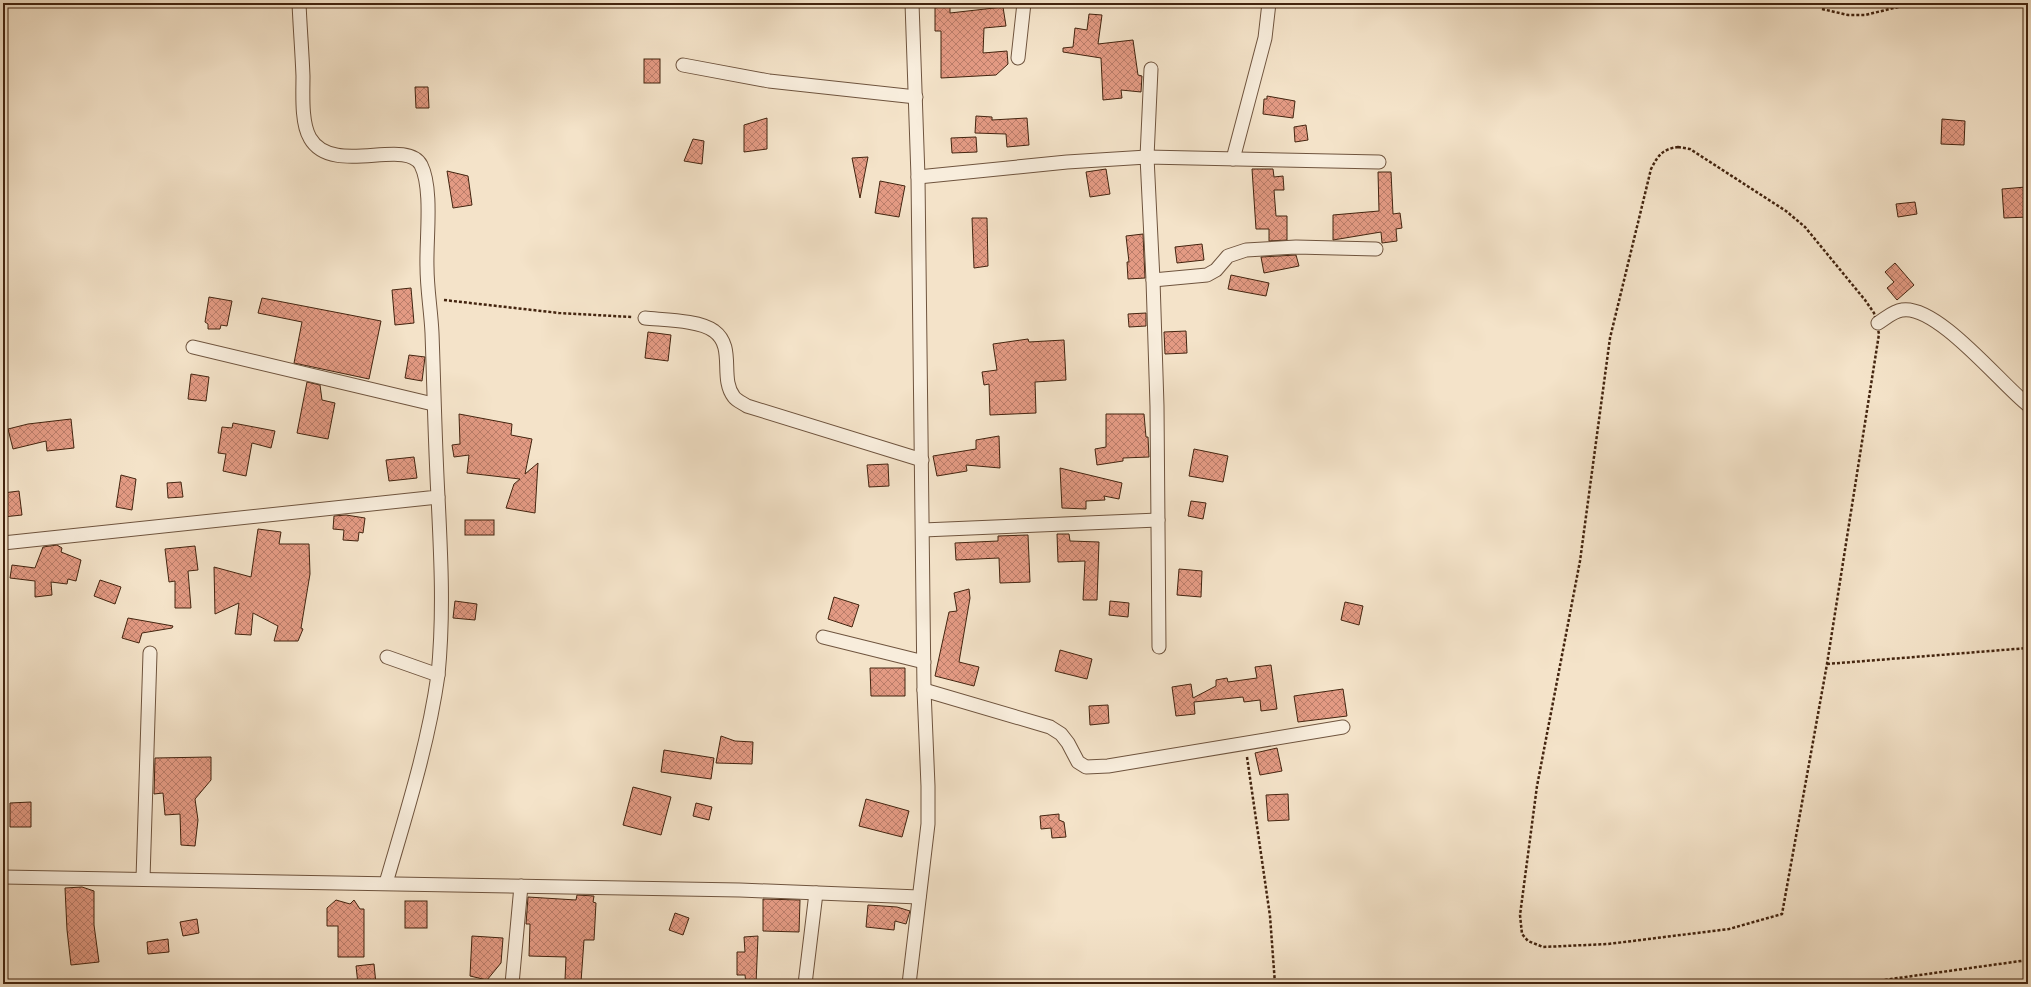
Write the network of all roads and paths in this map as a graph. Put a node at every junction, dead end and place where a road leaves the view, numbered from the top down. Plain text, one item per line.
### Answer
1 (299, 3) edge
2 (912, 3) edge
3 (1024, 3) edge
4 (1269, 3) edge
5 (1915, 3) edge
6 (1822, 9) dead end
7 (1018, 58) dead end
8 (683, 65) dead end
9 (1151, 69) dead end
10 (916, 98) junction
11 (1147, 158) junction
12 (1232, 159) junction
13 (1379, 162) dead end
14 (918, 176) junction
15 (1376, 249) dead end
16 (1153, 280) junction
17 (429, 298) junction
18 (644, 318) joint
19 (1878, 323) junction
20 (193, 347) dead end
21 (433, 404) junction
22 (2028, 405) edge
23 (922, 460) junction
24 (438, 497) junction
25 (1158, 520) junction
26 (923, 530) junction
27 (3, 542) edge
28 (823, 637) dead end
29 (1159, 647) dead end
30 (2028, 648) edge
31 (150, 653) dead end
32 (387, 657) dead end
33 (924, 662) junction
34 (1827, 664) junction
35 (438, 675) junction
36 (924, 690) junction
37 (1343, 727) dead end
38 (1245, 743) junction
39 (3, 877) edge
40 (143, 879) junction
41 (386, 883) junction
42 (521, 886) junction
43 (816, 893) junction
44 (919, 897) junction
45 (2028, 960) edge
46 (512, 984) edge
47 (806, 984) edge
48 (910, 984) edge
49 (1275, 984) edge
50 (1855, 984) edge

1 - 17 street
2 - 10 street
3 - 7 street
4 - 12 street
5 - 6 path
8 - 10 street
9 - 11 street
10 - 14 street
11 - 12 street
11 - 14 street
11 - 16 street
12 - 13 street
14 - 23 street
15 - 16 street
16 - 25 street
17 - 18 path
17 - 21 street
18 - 23 street
19 - 22 street
19 - 34 path
19 - 34 path
20 - 21 street
21 - 24 street
23 - 26 street
24 - 27 street
24 - 35 street
25 - 26 street
25 - 29 street
26 - 33 street
28 - 33 street
30 - 34 path
31 - 40 street
32 - 35 street
33 - 36 street
35 - 41 street
36 - 38 street
36 - 44 street
37 - 38 street
38 - 49 path
39 - 40 street
40 - 41 street
41 - 42 street
42 - 43 street
42 - 46 street
43 - 44 street
43 - 47 street
44 - 48 street
45 - 50 path

